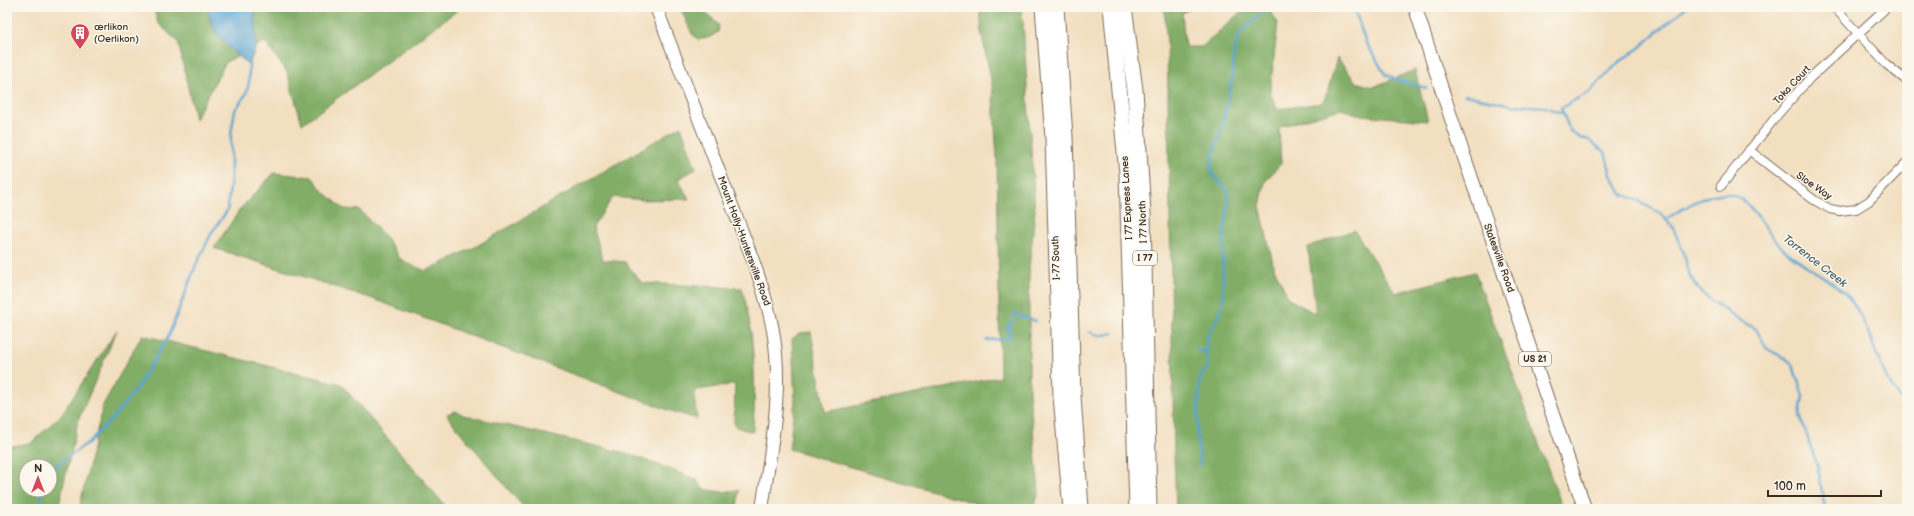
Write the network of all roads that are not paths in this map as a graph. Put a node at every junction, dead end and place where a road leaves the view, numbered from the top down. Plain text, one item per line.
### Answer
1 (656, 7) edge
2 (1043, 7) edge
3 (1056, 7) edge
4 (1111, 7) edge
5 (1124, 7) edge
6 (1415, 7) edge
7 (1834, 7) edge
8 (1887, 7) edge
9 (1859, 35) junction
10 (1907, 81) edge
11 (1750, 150) junction
12 (1907, 162) edge
13 (1721, 186) dead end
14 (762, 509) edge
15 (1071, 509) edge
16 (1081, 509) edge
17 (1137, 509) edge
18 (1150, 509) edge
19 (1585, 509) edge

1 - 14 main road, Mount Holly-Huntersville Road
2 - 15 highway, I-77 South
3 - 16 highway
4 - 17 highway, I 77 Express Lanes / I 77
5 - 18 highway, I 77 North / I 77
6 - 19 main road, Statesville Road / US 21
7 - 9 street
8 - 9 street, Toka Court
9 - 10 street
9 - 11 street, Toka Court
11 - 12 street, Sloe Way
11 - 13 street, Toka Court

